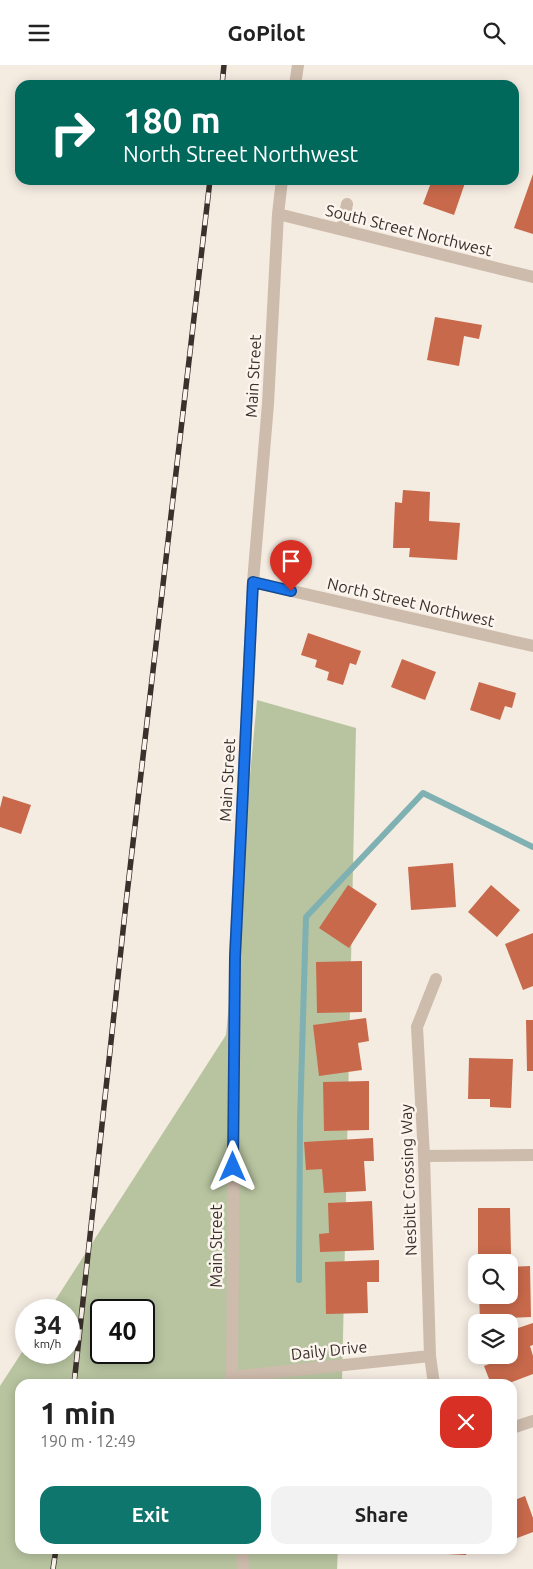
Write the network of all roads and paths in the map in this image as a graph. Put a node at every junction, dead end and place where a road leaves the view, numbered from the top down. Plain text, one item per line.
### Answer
1 (298, 65) edge
2 (296, 80) edge
3 (281, 185) edge
4 (347, 204) dead end
5 (278, 214) junction
6 (342, 229) junction
7 (533, 277) edge
8 (253, 582) junction
9 (533, 646) edge
10 (436, 979) dead end
11 (533, 1155) edge
12 (424, 1156) junction
13 (430, 1356) junction
14 (231, 1379) edge
15 (239, 1379) edge
16 (433, 1379) edge
17 (533, 1421) edge
18 (517, 1426) edge
19 (242, 1554) edge
20 (243, 1569) edge

1 - 2 street
3 - 5 street, Main Street
4 - 6 street
5 - 6 street, South Street Northwest
5 - 8 street, Main Street
6 - 7 street, South Street Northwest
8 - 9 street, North Street Northwest
8 - 14 street, Main Street
10 - 12 street, Nesbitt Crossing Way
11 - 12 street
12 - 13 street, Nesbitt Crossing Way
13 - 15 street, Daily Drive
13 - 16 street, Nesbitt Crossing Way
17 - 18 street
19 - 20 street

